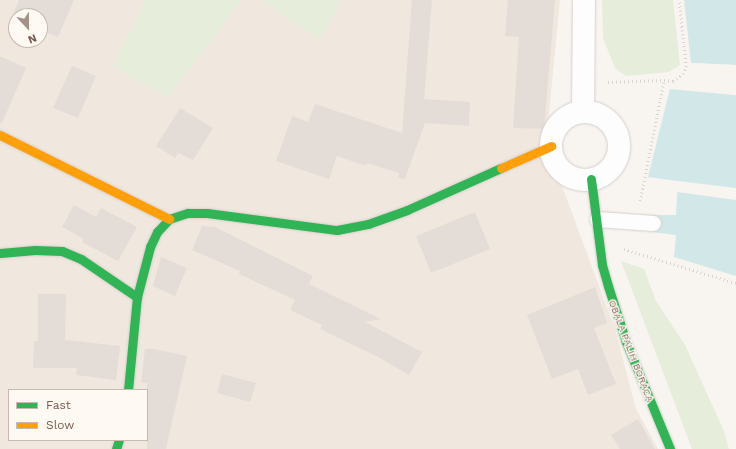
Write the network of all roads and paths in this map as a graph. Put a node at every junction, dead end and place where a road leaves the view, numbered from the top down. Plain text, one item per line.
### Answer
1 (584, 0) edge
2 (679, 0) edge
3 (664, 80) junction
4 (584, 82) junction
5 (583, 112) junction
6 (0, 135) edge
7 (551, 146) junction
8 (591, 179) junction
9 (169, 219) junction
10 (597, 219) junction
11 (629, 220) junction
12 (653, 223) dead end
13 (600, 250) junction
14 (0, 253) edge
15 (736, 284) edge
16 (137, 297) junction
17 (128, 389) edge
18 (670, 449) edge

1 - 4 street
2 - 3 path
3 - 4 path
3 - 11 path
4 - 5 street
5 - 7 street
5 - 8 street
6 - 9 street
7 - 8 street
7 - 9 street
8 - 10 street, OBALA PALIH BORACA
9 - 16 street
10 - 11 lane
10 - 13 street, OBALA PALIH BORACA
11 - 12 lane
13 - 15 path
13 - 18 street, OBALA PALIH BORACA
14 - 16 street
16 - 17 street

